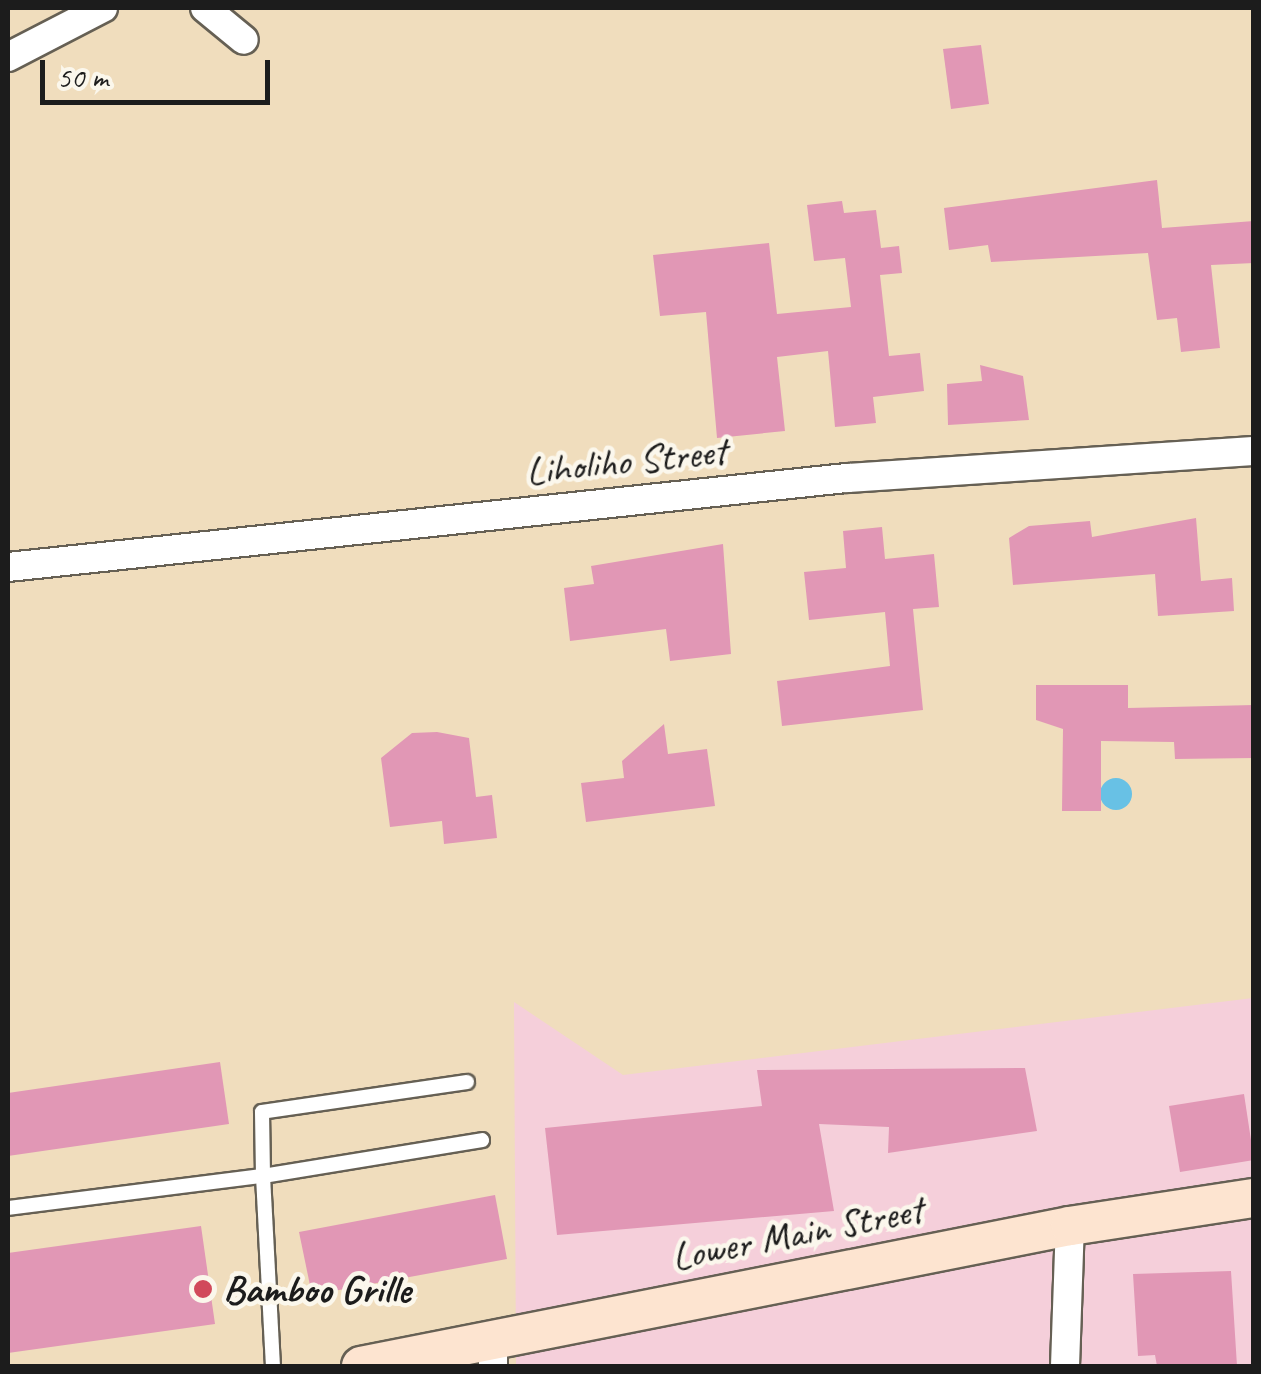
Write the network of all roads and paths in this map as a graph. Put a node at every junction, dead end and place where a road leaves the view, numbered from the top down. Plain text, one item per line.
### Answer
1 (103, 8) edge
2 (205, 8) edge
3 (244, 40) dead end
4 (8, 58) edge
5 (1254, 450) edge
6 (8, 567) edge
7 (467, 1082) dead end
8 (482, 1140) dead end
9 (263, 1176) junction
10 (1254, 1198) edge
11 (8, 1208) edge
12 (1070, 1226) junction
13 (493, 1354) edge
14 (274, 1366) edge
15 (360, 1366) edge
16 (1065, 1366) edge

1 - 4 street
2 - 3 street
5 - 6 street, Liholiho Street
7 - 9 lane
8 - 9 lane
9 - 11 lane
9 - 14 lane
10 - 12 street, Lower Main Street
12 - 13 street, Lower Main Street
12 - 16 street
13 - 15 street, Lower Main Street

